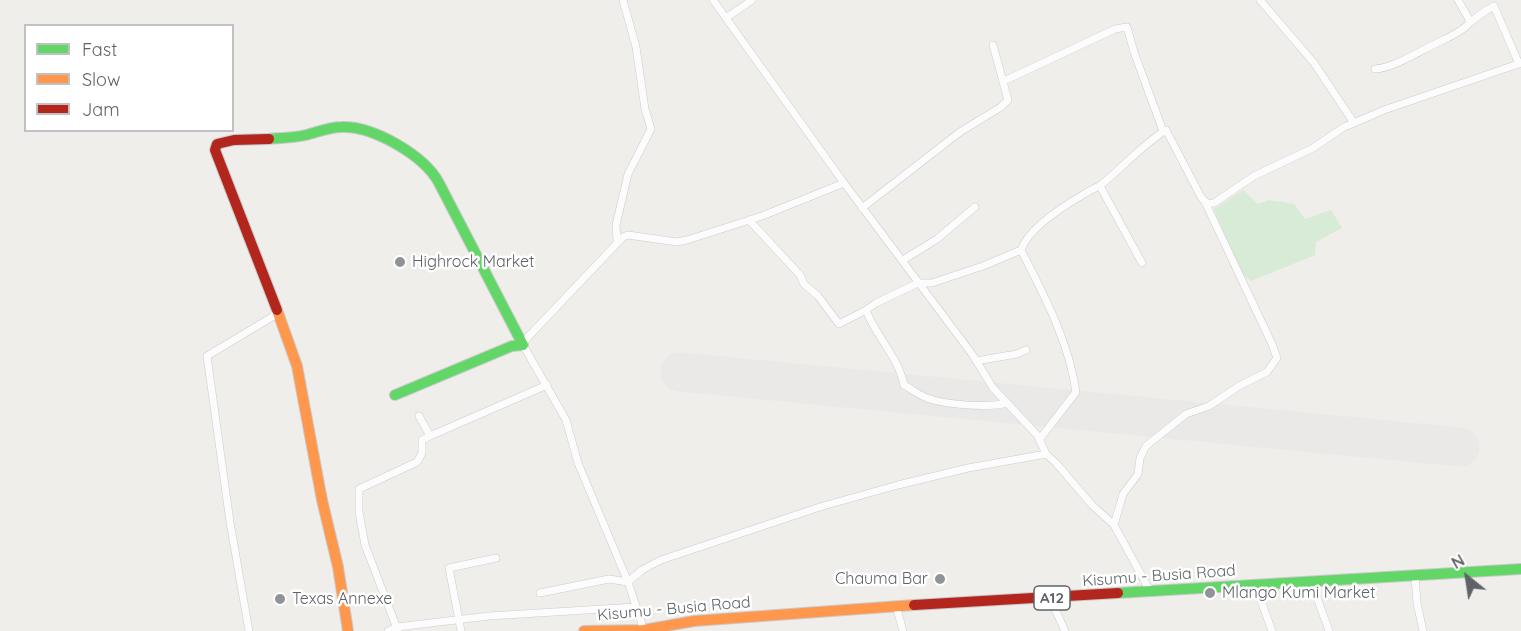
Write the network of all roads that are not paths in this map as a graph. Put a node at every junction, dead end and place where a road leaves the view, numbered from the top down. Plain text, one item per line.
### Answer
1 (623, 0) edge
2 (713, 0) edge
3 (752, 0) edge
4 (1260, 0) edge
5 (1458, 0) edge
6 (726, 18) junction
7 (1470, 21) junction
8 (993, 45) dead end
9 (1520, 63) edge
10 (1374, 69) dead end
11 (1004, 81) junction
12 (1354, 123) junction
13 (1163, 131) junction
14 (844, 183) junction
15 (1100, 186) junction
16 (1205, 202) junction
17 (975, 207) dead end
18 (862, 208) junction
19 (749, 220) junction
20 (617, 241) junction
21 (1021, 250) junction
22 (903, 260) junction
23 (1142, 263) dead end
24 (918, 283) junction
25 (866, 310) junction
26 (277, 311) junction
27 (523, 345) junction
28 (1026, 350) dead end
29 (976, 361) junction
30 (547, 385) junction
31 (395, 395) dead end
32 (1007, 403) junction
33 (419, 416) dead end
34 (430, 436) junction
35 (1039, 440) junction
36 (1046, 454) junction
37 (1114, 525) junction
38 (496, 558) dead end
39 (1521, 569) edge
40 (1415, 575) junction
41 (1311, 581) junction
42 (628, 582) junction
43 (1255, 584) junction
44 (1150, 592) junction
45 (540, 593) dead end
46 (1050, 598) junction
47 (896, 606) junction
48 (636, 607) junction
49 (459, 619) junction
50 (694, 626) edge
51 (397, 629) edge
52 (644, 630) edge
53 (249, 631) edge
54 (348, 631) edge
55 (388, 631) edge
56 (461, 631) edge
57 (584, 631) edge
58 (903, 631) edge
59 (1065, 631) edge
60 (1272, 631) edge
61 (1329, 631) edge
62 (1423, 631) edge

1 - 20 street
2 - 6 street
3 - 6 street
4 - 12 street
5 - 7 street
6 - 14 street
7 - 9 street
7 - 10 street
8 - 11 street
9 - 12 street
11 - 13 street
11 - 18 street
12 - 16 street
13 - 15 street
13 - 16 street
14 - 18 street
14 - 19 street
15 - 21 street
15 - 23 street
16 - 37 street
17 - 22 street
18 - 22 street
19 - 20 street
19 - 25 street
20 - 27 street
21 - 24 street
21 - 35 street
22 - 24 street
24 - 25 street
24 - 29 street
25 - 32 street
26 - 27 main road
26 - 53 street
26 - 54 main road
27 - 30 street
27 - 31 main road
28 - 29 street
29 - 32 street
30 - 34 street
30 - 42 street
32 - 35 street
33 - 34 street
34 - 51 street
35 - 36 street
36 - 37 street
36 - 42 street
37 - 44 street
38 - 49 street
39 - 40 main road, Kisumu - Busia Road / A12
40 - 41 main road, Kisumu - Busia Road / A12
40 - 62 street
41 - 43 main road, Kisumu - Busia Road / A12
41 - 61 street
42 - 45 street
42 - 48 street
43 - 44 main road, Kisumu - Busia Road / A12
43 - 60 street
44 - 46 main road, Kisumu - Busia Road / A12
46 - 47 main road, Kisumu - Busia Road / A12
46 - 59 street
47 - 50 main road, Kisumu - Busia Road / A12
47 - 58 street
48 - 49 street
48 - 52 street
49 - 51 street
49 - 56 street
50 - 52 main road, Kisumu - Busia Road / A12
51 - 55 street
52 - 57 main road, Kisumu - Busia Road / A12

